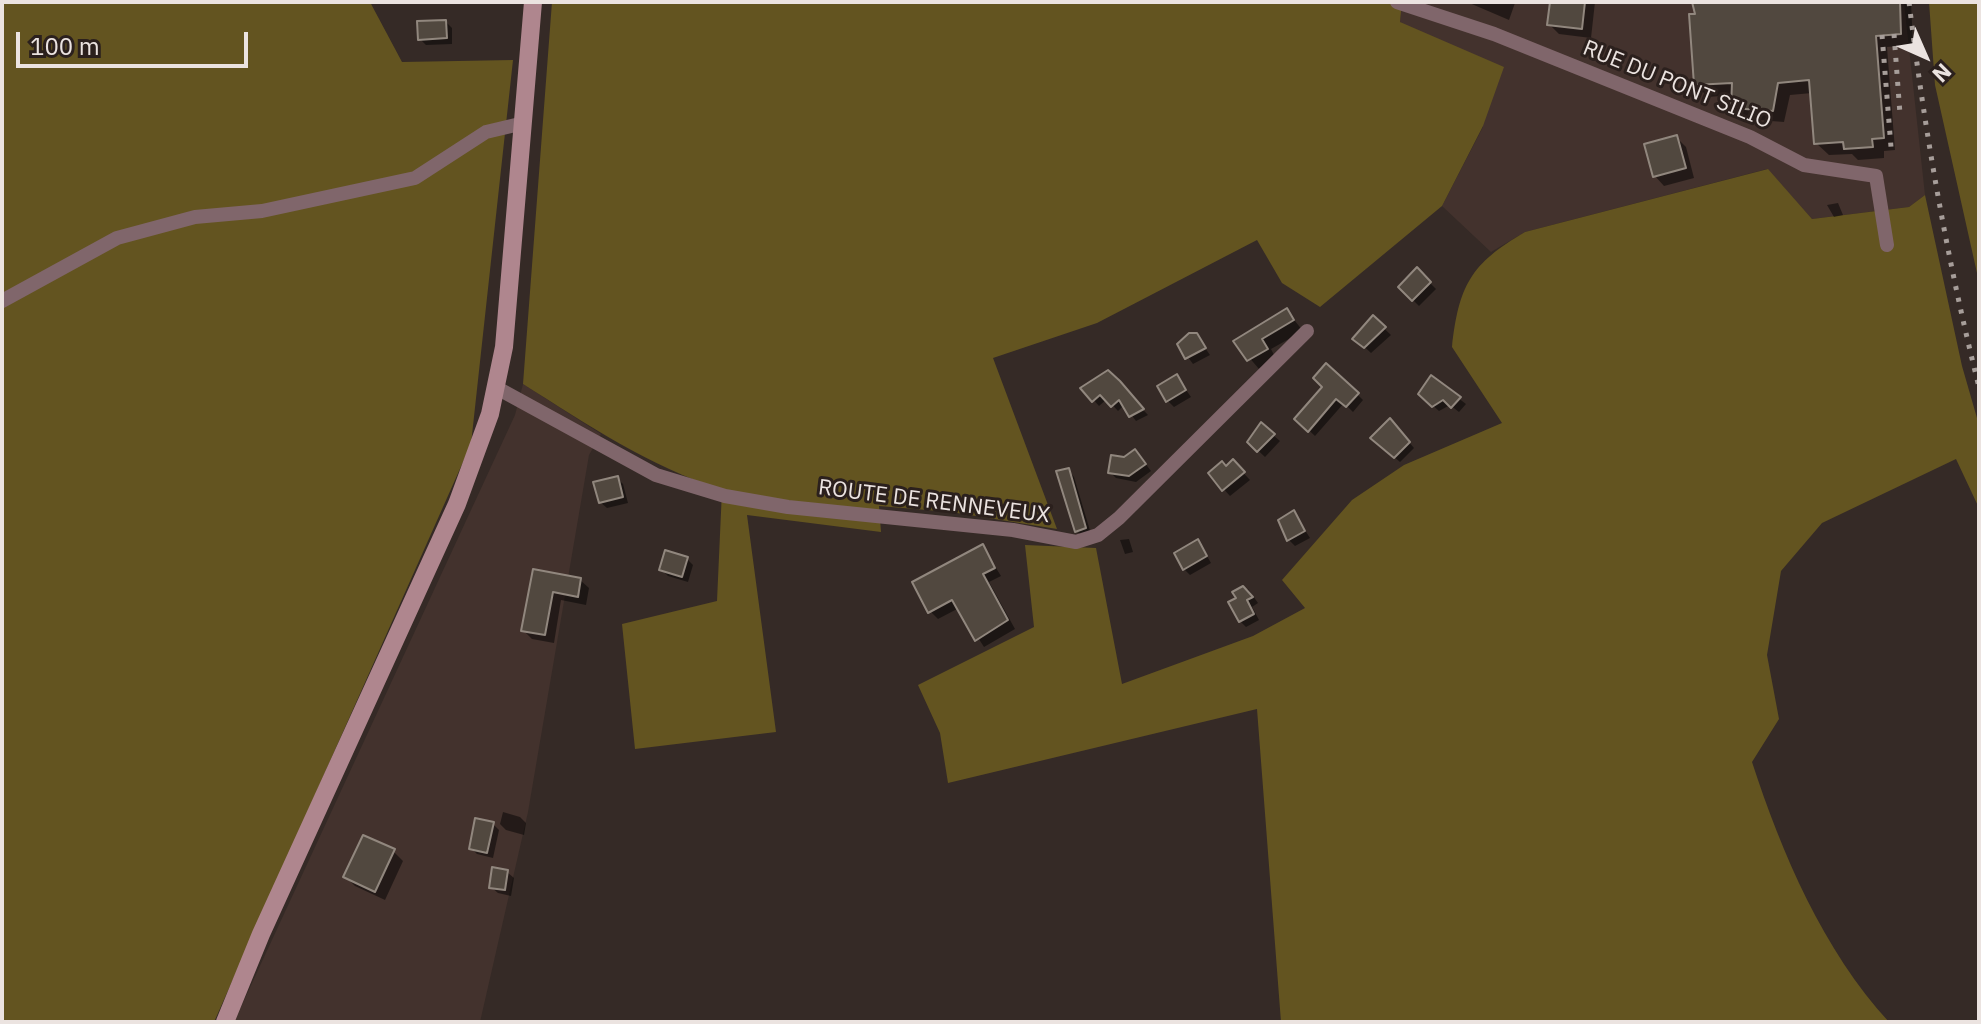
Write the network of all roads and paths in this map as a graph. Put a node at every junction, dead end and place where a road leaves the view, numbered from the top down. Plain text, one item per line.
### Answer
1 (533, 2) edge
2 (1397, 2) edge
3 (524, 123) junction
4 (1887, 245) dead end
5 (2, 301) edge
6 (1307, 331) dead end
7 (497, 388) junction
8 (225, 1022) edge

1 - 3 main road
2 - 4 street, RUE DU PONT SILIO
3 - 5 street
3 - 7 main road
6 - 7 street, ROUTE DE RENNEVEUX
7 - 8 main road

